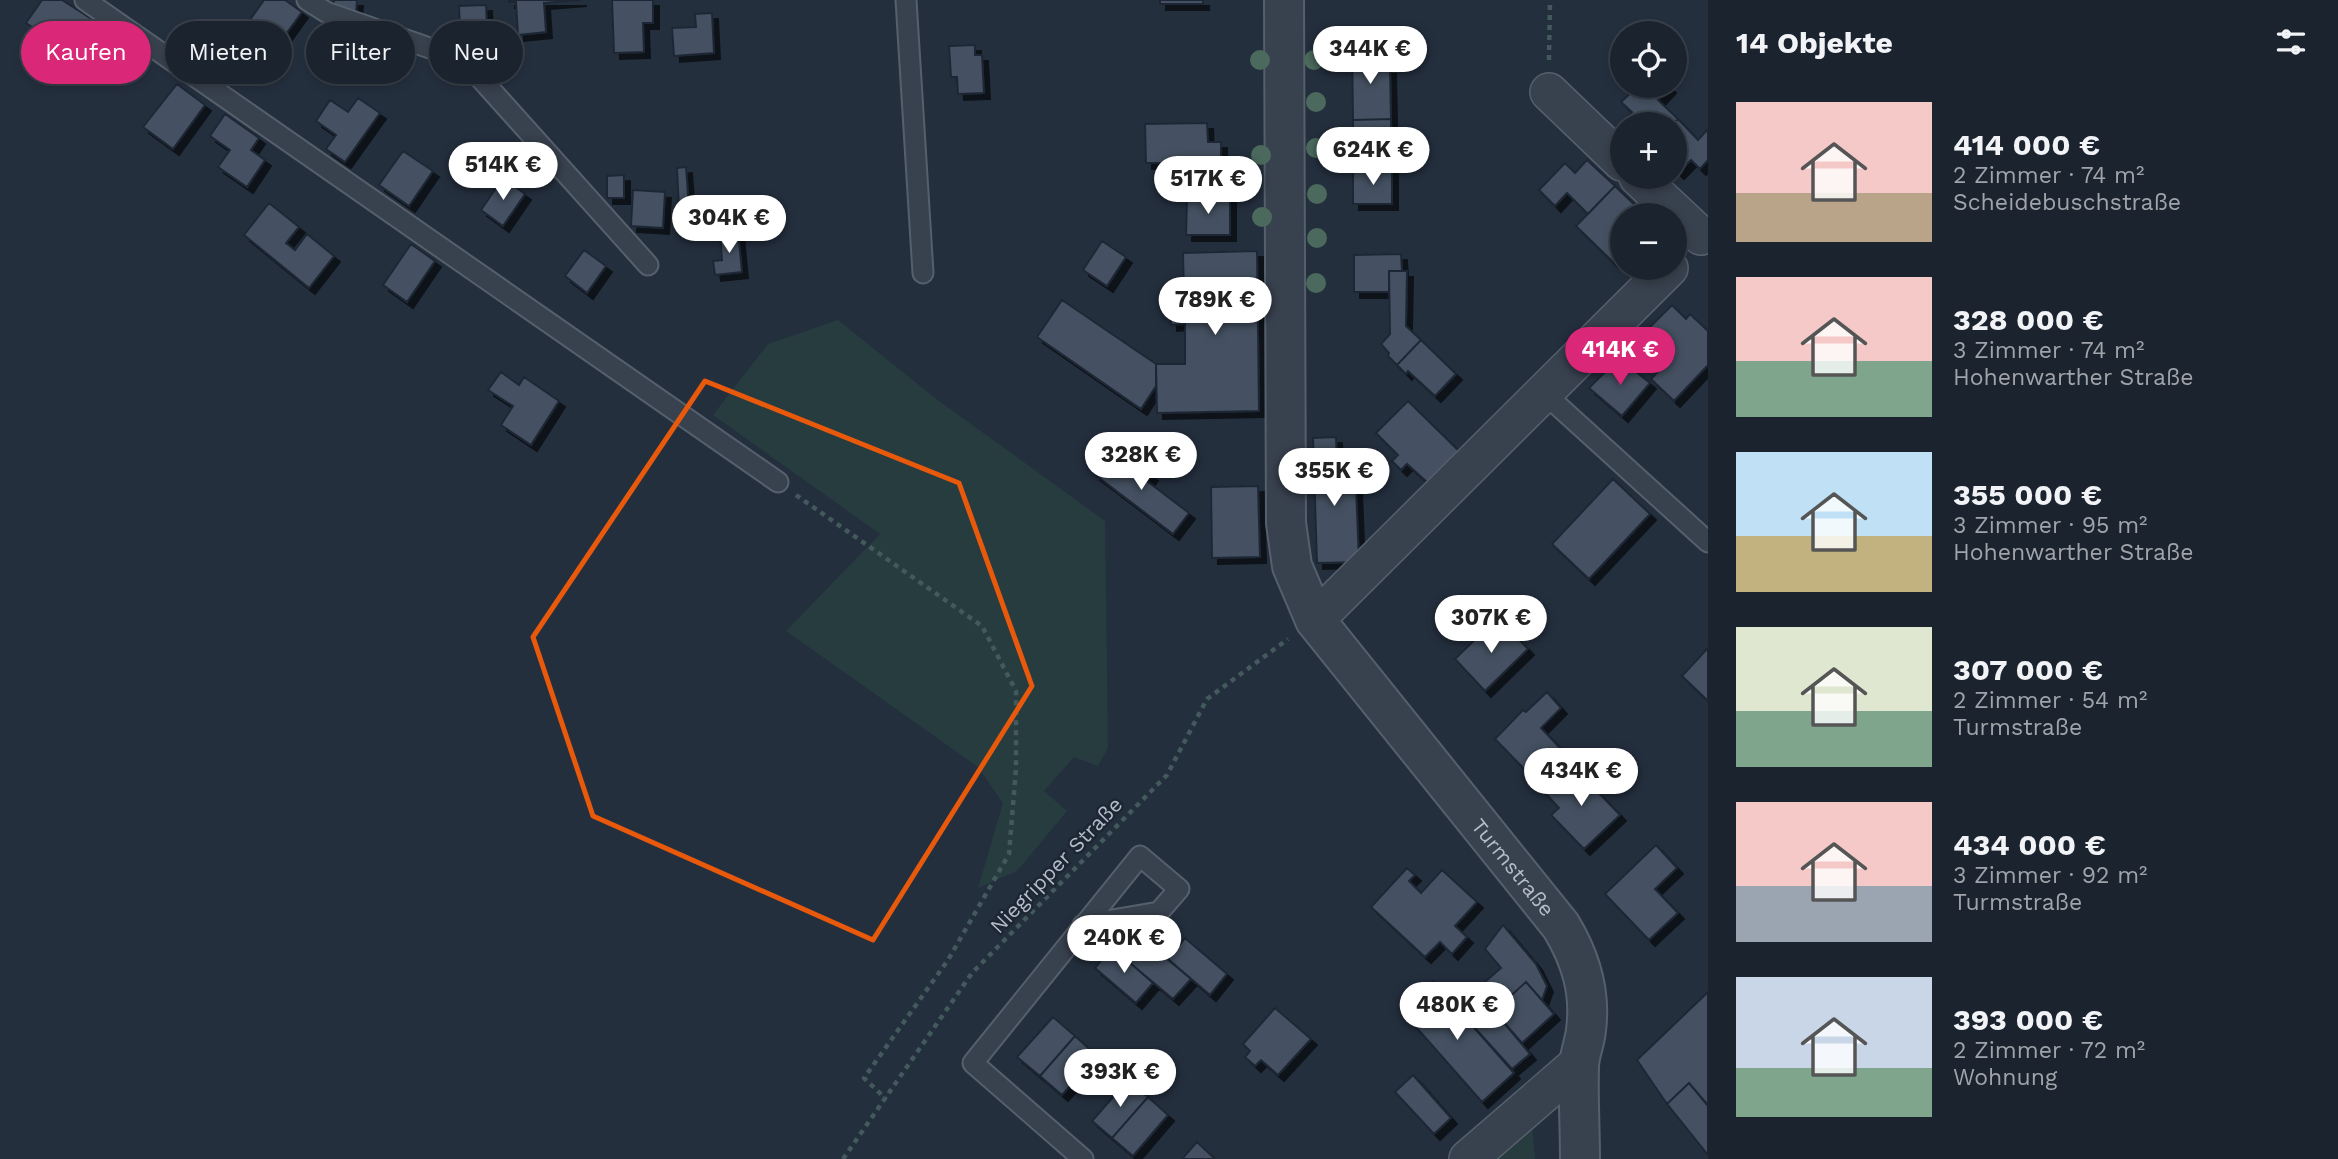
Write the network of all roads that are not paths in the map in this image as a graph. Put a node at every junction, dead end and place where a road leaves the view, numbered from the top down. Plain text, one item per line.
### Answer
1 (85, 0) edge
2 (307, 0) edge
3 (906, 0) edge
4 (1284, 0) edge
5 (1549, 92) road end
6 (1610, 150) edge
7 (1652, 189) edge
8 (1704, 232) edge
9 (1687, 250) edge
10 (648, 265) dead end
11 (923, 273) dead end
12 (1657, 280) edge
13 (1544, 393) junction
14 (778, 482) road end
15 (1708, 542) edge
16 (1315, 620) junction
17 (1083, 925) junction
18 (1579, 1063) junction
19 (1083, 1159) edge
20 (1468, 1159) edge
21 (1580, 1159) edge

1 - 14 lane
2 - 10 lane
3 - 11 lane
4 - 16 street, Turmstraße
5 - 6 street
7 - 8 street
8 - 9 street
12 - 13 street
13 - 15 lane
13 - 16 street
16 - 18 street, Turmstraße
17 - 17 lane
17 - 19 lane
18 - 20 street
18 - 21 street, Turmstraße

